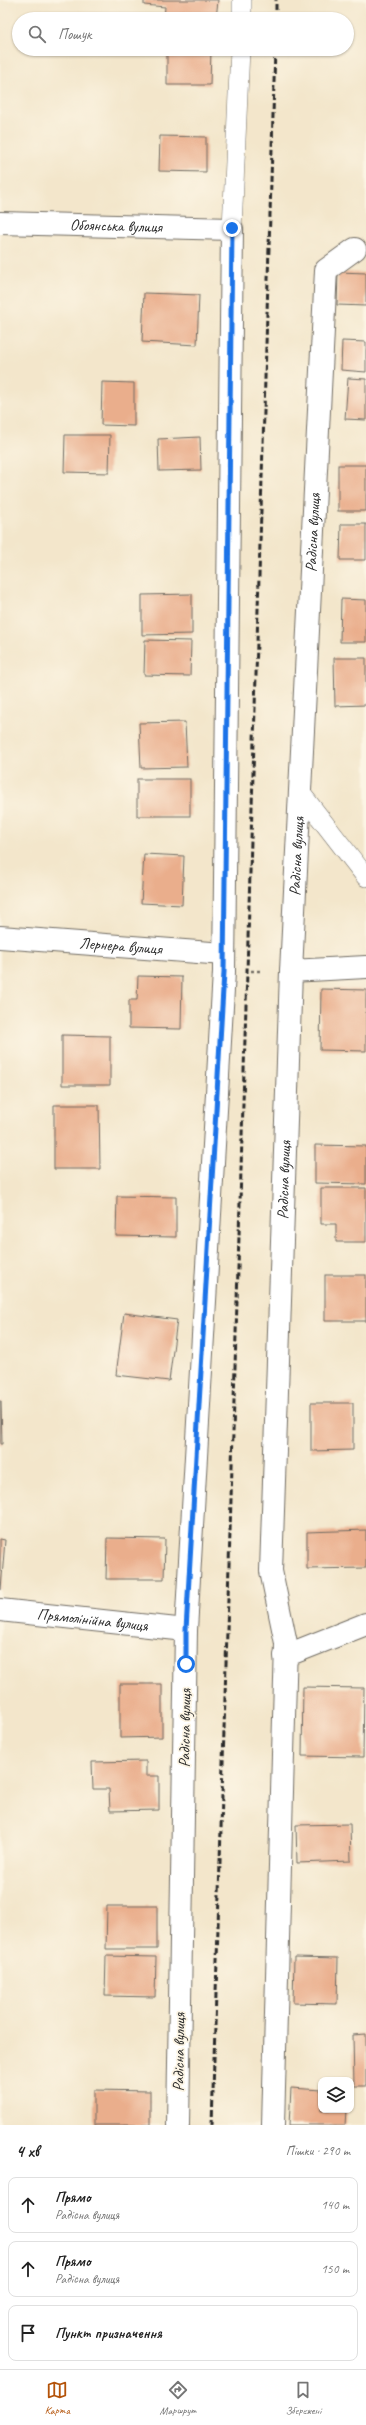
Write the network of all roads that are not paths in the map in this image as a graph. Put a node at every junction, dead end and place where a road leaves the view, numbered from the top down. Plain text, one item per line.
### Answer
1 (242, 0) edge
2 (242, 12) edge
3 (240, 56) edge
4 (0, 223) edge
5 (232, 228) junction
6 (355, 249) dead end
7 (300, 792) junction
8 (366, 877) edge
9 (0, 937) edge
10 (224, 963) junction
11 (366, 967) edge
12 (291, 971) junction
13 (0, 1610) edge
14 (366, 1624) edge
15 (186, 1630) junction
16 (285, 1656) junction
17 (178, 2125) edge
18 (272, 2125) edge

1 - 2 lane
3 - 5 lane
4 - 5 street, Обоянська вулиця
5 - 10 street, Радісна вулиця
6 - 7 street, Радісна вулиця
7 - 8 lane
7 - 12 street, Радісна вулиця
9 - 10 street, Лернера вулиця
10 - 15 street, Радісна вулиця
11 - 12 street
12 - 16 street, Радісна вулиця
13 - 15 street, Прямолінійна вулиця
14 - 16 street
15 - 17 street, Радісна вулиця
16 - 18 street, Радісна вулиця

